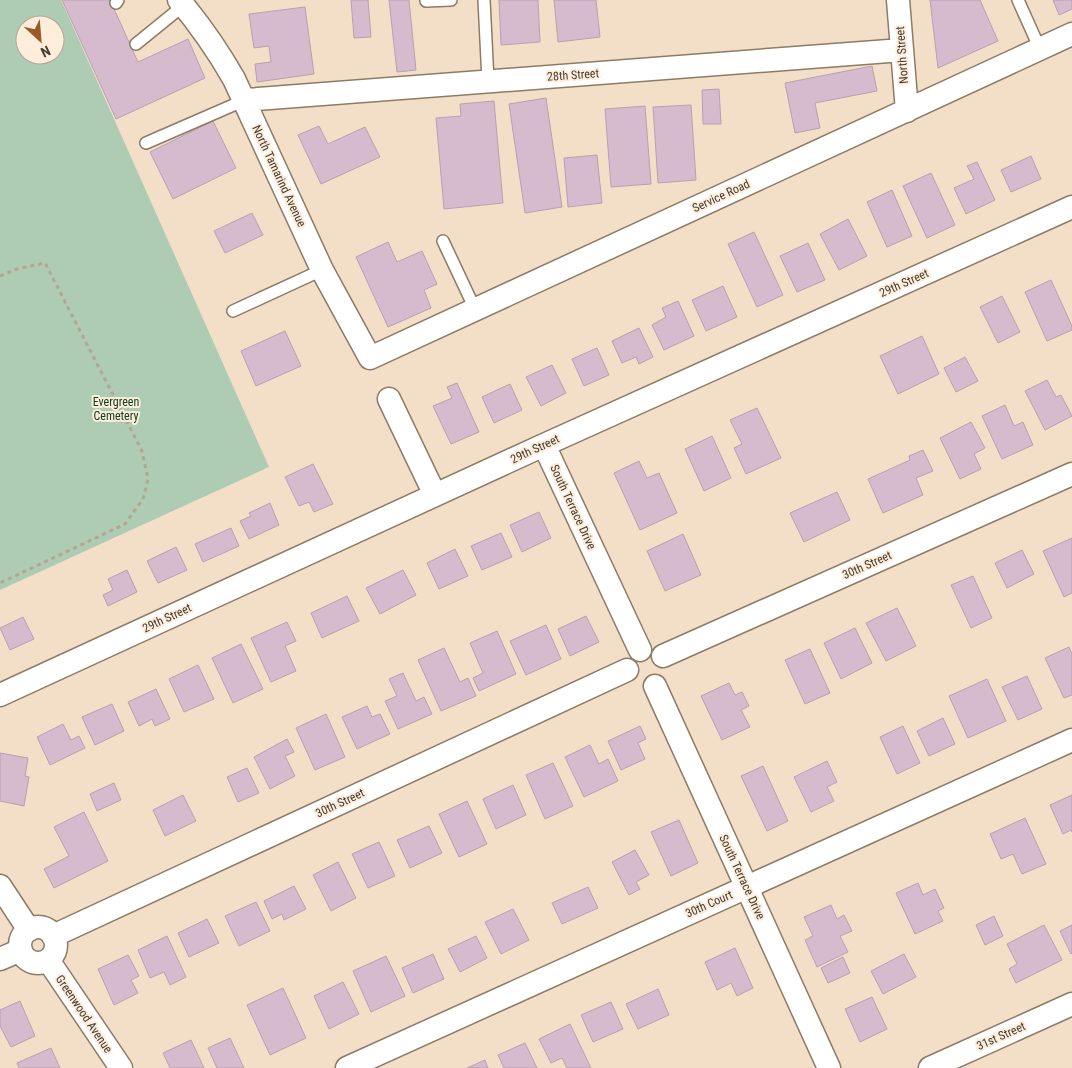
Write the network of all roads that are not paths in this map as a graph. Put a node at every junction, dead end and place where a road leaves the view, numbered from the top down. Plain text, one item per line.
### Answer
1 (450, 0) edge
2 (484, 0) edge
3 (898, 0) edge
4 (1018, 0) edge
5 (426, 1) edge
6 (181, 3) edge
7 (1072, 34) edge
8 (136, 44) dead end
9 (1040, 49) junction
10 (902, 50) junction
11 (488, 81) junction
12 (245, 100) junction
13 (907, 111) junction
14 (146, 143) dead end
15 (1072, 207) edge
16 (444, 241) dead end
17 (322, 270) junction
18 (475, 309) junction
19 (233, 311) dead end
20 (370, 358) joint
21 (389, 399) dead end
22 (544, 445) junction
23 (1072, 474) edge
24 (435, 494) junction
25 (640, 650) junction
26 (663, 656) junction
27 (628, 670) junction
28 (655, 686) junction
29 (0, 695) edge
30 (1072, 740) edge
31 (0, 886) edge
32 (747, 887) junction
33 (53, 936) junction
34 (25, 940) junction
35 (0, 960) edge
36 (48, 960) junction
37 (1072, 1004) edge
38 (121, 1068) edge
39 (347, 1068) edge
40 (829, 1068) edge
41 (930, 1068) edge

1 - 5 lane
2 - 11 lane
3 - 10 street, North Street
4 - 9 lane
6 - 8 lane
6 - 12 street, North Tamarind Avenue
7 - 9 street, Service Road
9 - 13 street, Service Road
10 - 11 street, 28th Street
10 - 13 street, North Street
11 - 12 street, 28th Street
12 - 14 lane
12 - 17 street, North Tamarind Avenue
13 - 18 street, Service Road
15 - 22 street, 29th Street
16 - 18 lane
17 - 19 lane
17 - 20 street, North Tamarind Avenue
18 - 20 street, Service Road
21 - 24 street
22 - 24 street, 29th Street
22 - 25 street, South Terrace Drive
23 - 26 street, 30th Street
24 - 29 street, 29th Street
25 - 26 street
25 - 27 street
26 - 28 street
27 - 28 street
27 - 33 street, 30th Street
28 - 32 street, South Terrace Drive
30 - 32 street, 30th Court
31 - 34 street
32 - 39 street, 30th Court
32 - 40 street, South Terrace Drive
33 - 34 street
33 - 36 street
34 - 35 street
34 - 36 street
36 - 38 street, Greenwood Avenue
37 - 41 street, 31st Street

